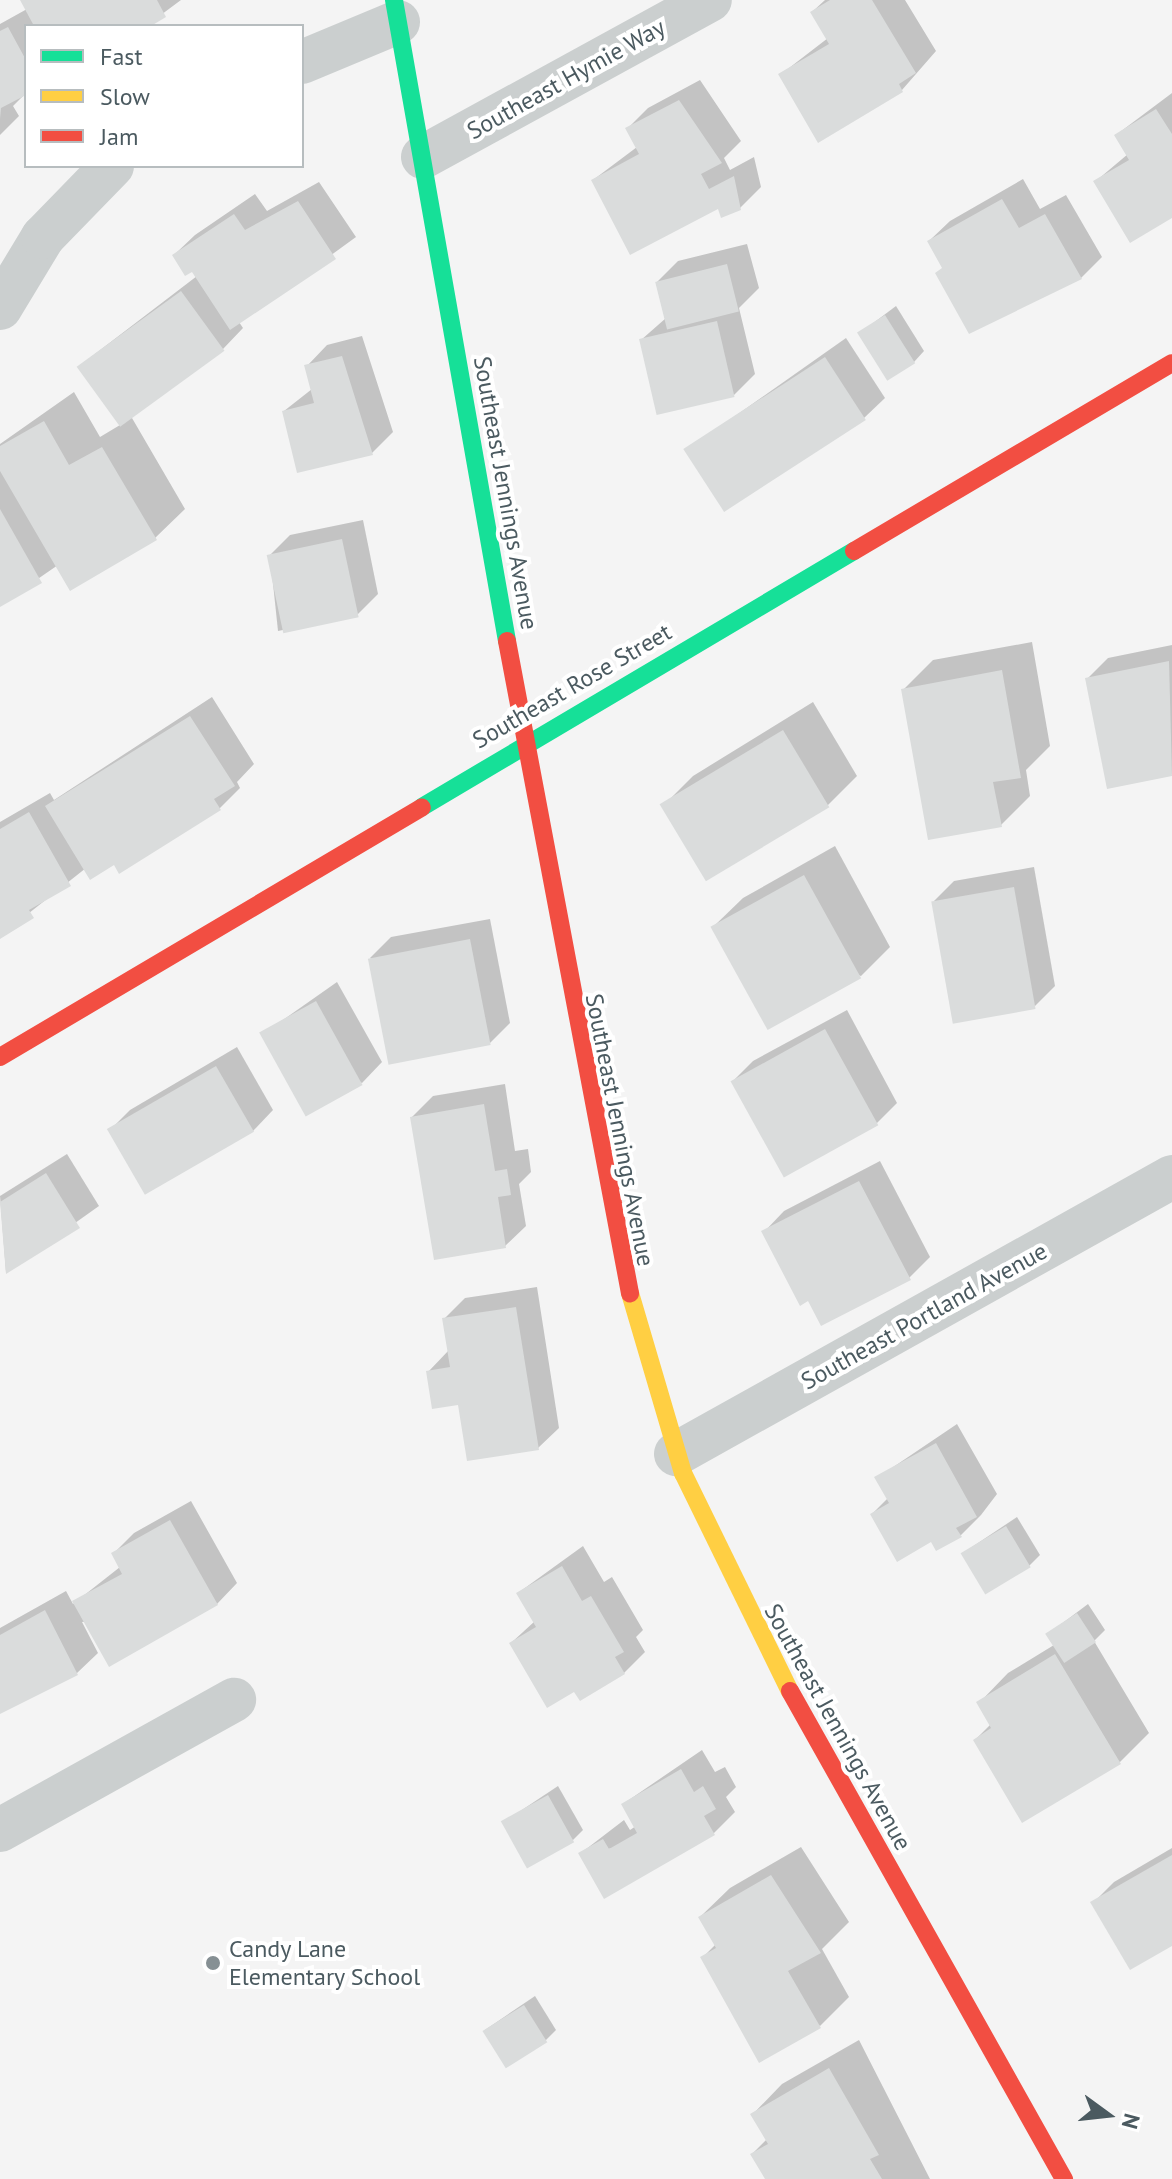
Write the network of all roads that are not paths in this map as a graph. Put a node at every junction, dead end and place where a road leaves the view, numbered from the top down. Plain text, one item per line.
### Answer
1 (710, 0) edge
2 (396, 11) edge
3 (304, 61) edge
4 (423, 157) junction
5 (110, 168) edge
6 (0, 308) edge
7 (1172, 363) edge
8 (525, 741) junction
9 (0, 1057) edge
10 (1172, 1177) edge
11 (676, 1454) junction
12 (234, 1700) dead end
13 (0, 1830) edge
14 (1064, 2179) edge

1 - 4 street, Southeast Hymie Way
2 - 3 street
2 - 4 main road, Southeast Jennings Avenue
4 - 8 main road, Southeast Jennings Avenue
5 - 6 street
7 - 8 main road, Southeast Rose Street
8 - 9 main road, Southeast Rose Street
8 - 11 main road, Southeast Jennings Avenue
10 - 11 street, Southeast Portland Avenue
11 - 14 main road, Southeast Jennings Avenue
12 - 13 street

